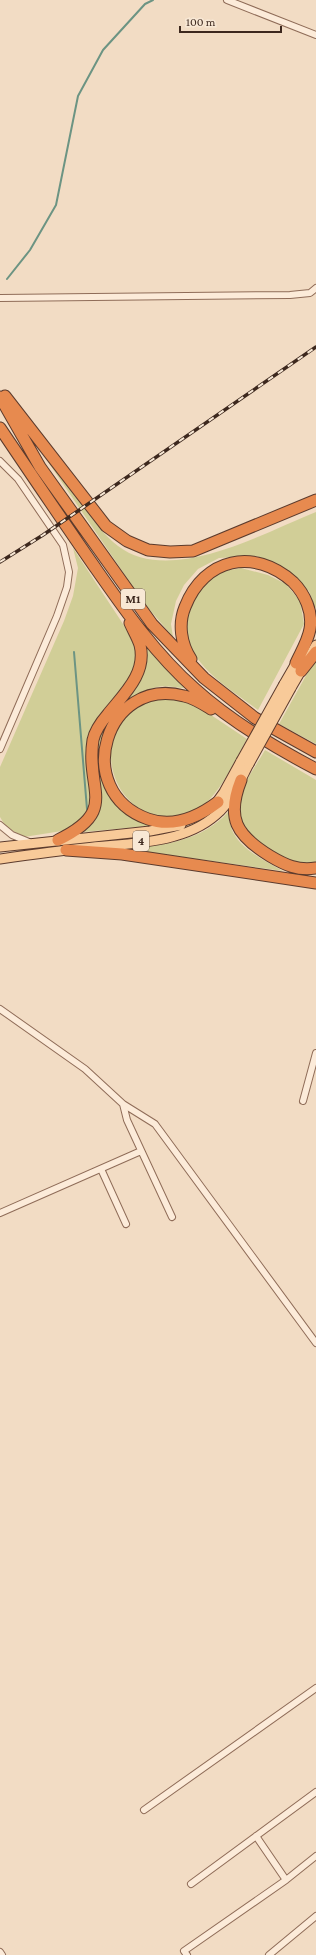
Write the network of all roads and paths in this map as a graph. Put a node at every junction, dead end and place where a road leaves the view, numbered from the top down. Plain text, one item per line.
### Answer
1 (227, 0) edge
2 (316, 35) edge
3 (316, 288) edge
4 (0, 298) edge
5 (0, 391) edge
6 (0, 397) edge
7 (0, 428) edge
8 (0, 462) edge
9 (316, 500) edge
10 (121, 604) junction
11 (316, 627) edge
12 (316, 645) edge
13 (316, 652) edge
14 (298, 667) junction
15 (204, 678) junction
16 (250, 730) junction
17 (0, 749) edge
18 (316, 752) edge
19 (297, 759) junction
20 (245, 763) junction
21 (316, 769) edge
22 (316, 772) edge
23 (240, 780) junction
24 (218, 802) junction
25 (0, 825) edge
26 (58, 840) junction
27 (35, 843) junction
28 (0, 847) edge
29 (66, 850) junction
30 (0, 859) edge
31 (316, 868) edge
32 (316, 883) edge
33 (0, 1009) edge
34 (316, 1053) edge
35 (303, 1101) dead end
36 (123, 1104) junction
37 (141, 1151) junction
38 (101, 1169) junction
39 (0, 1213) edge
40 (172, 1217) dead end
41 (126, 1224) dead end
42 (316, 1343) edge
43 (316, 1688) edge
44 (316, 1792) edge
45 (144, 1810) dead end
46 (256, 1836) junction
47 (316, 1856) edge
48 (286, 1880) junction
49 (191, 1884) dead end
50 (316, 1916) edge
51 (0, 1952) edge
52 (2, 1955) edge
53 (187, 1955) edge
54 (269, 1955) edge

1 - 2 street
3 - 4 street
5 - 9 highway
6 - 15 highway, M1
7 - 10 highway, M1
8 - 17 street
10 - 16 highway, M1
10 - 26 highway
11 - 14 main road
12 - 14 main road
13 - 14 highway
14 - 15 highway
14 - 20 main road, bridge
15 - 18 highway, M1
16 - 19 highway, M1
16 - 24 highway
19 - 21 highway, M1
19 - 22 highway
20 - 23 main road, 4
20 - 24 main road, 4
23 - 29 main road, 4
23 - 31 highway
24 - 26 main road, 4
25 - 27 street
26 - 27 main road, 4
27 - 28 main road, 4
29 - 30 main road, 4
29 - 32 highway
33 - 36 street
34 - 35 street
36 - 37 street
36 - 42 street
37 - 38 street
37 - 40 street
38 - 39 street
38 - 41 street
43 - 45 street
44 - 46 street
46 - 48 street
46 - 49 street
47 - 48 street
48 - 53 street
50 - 54 street
51 - 52 street

